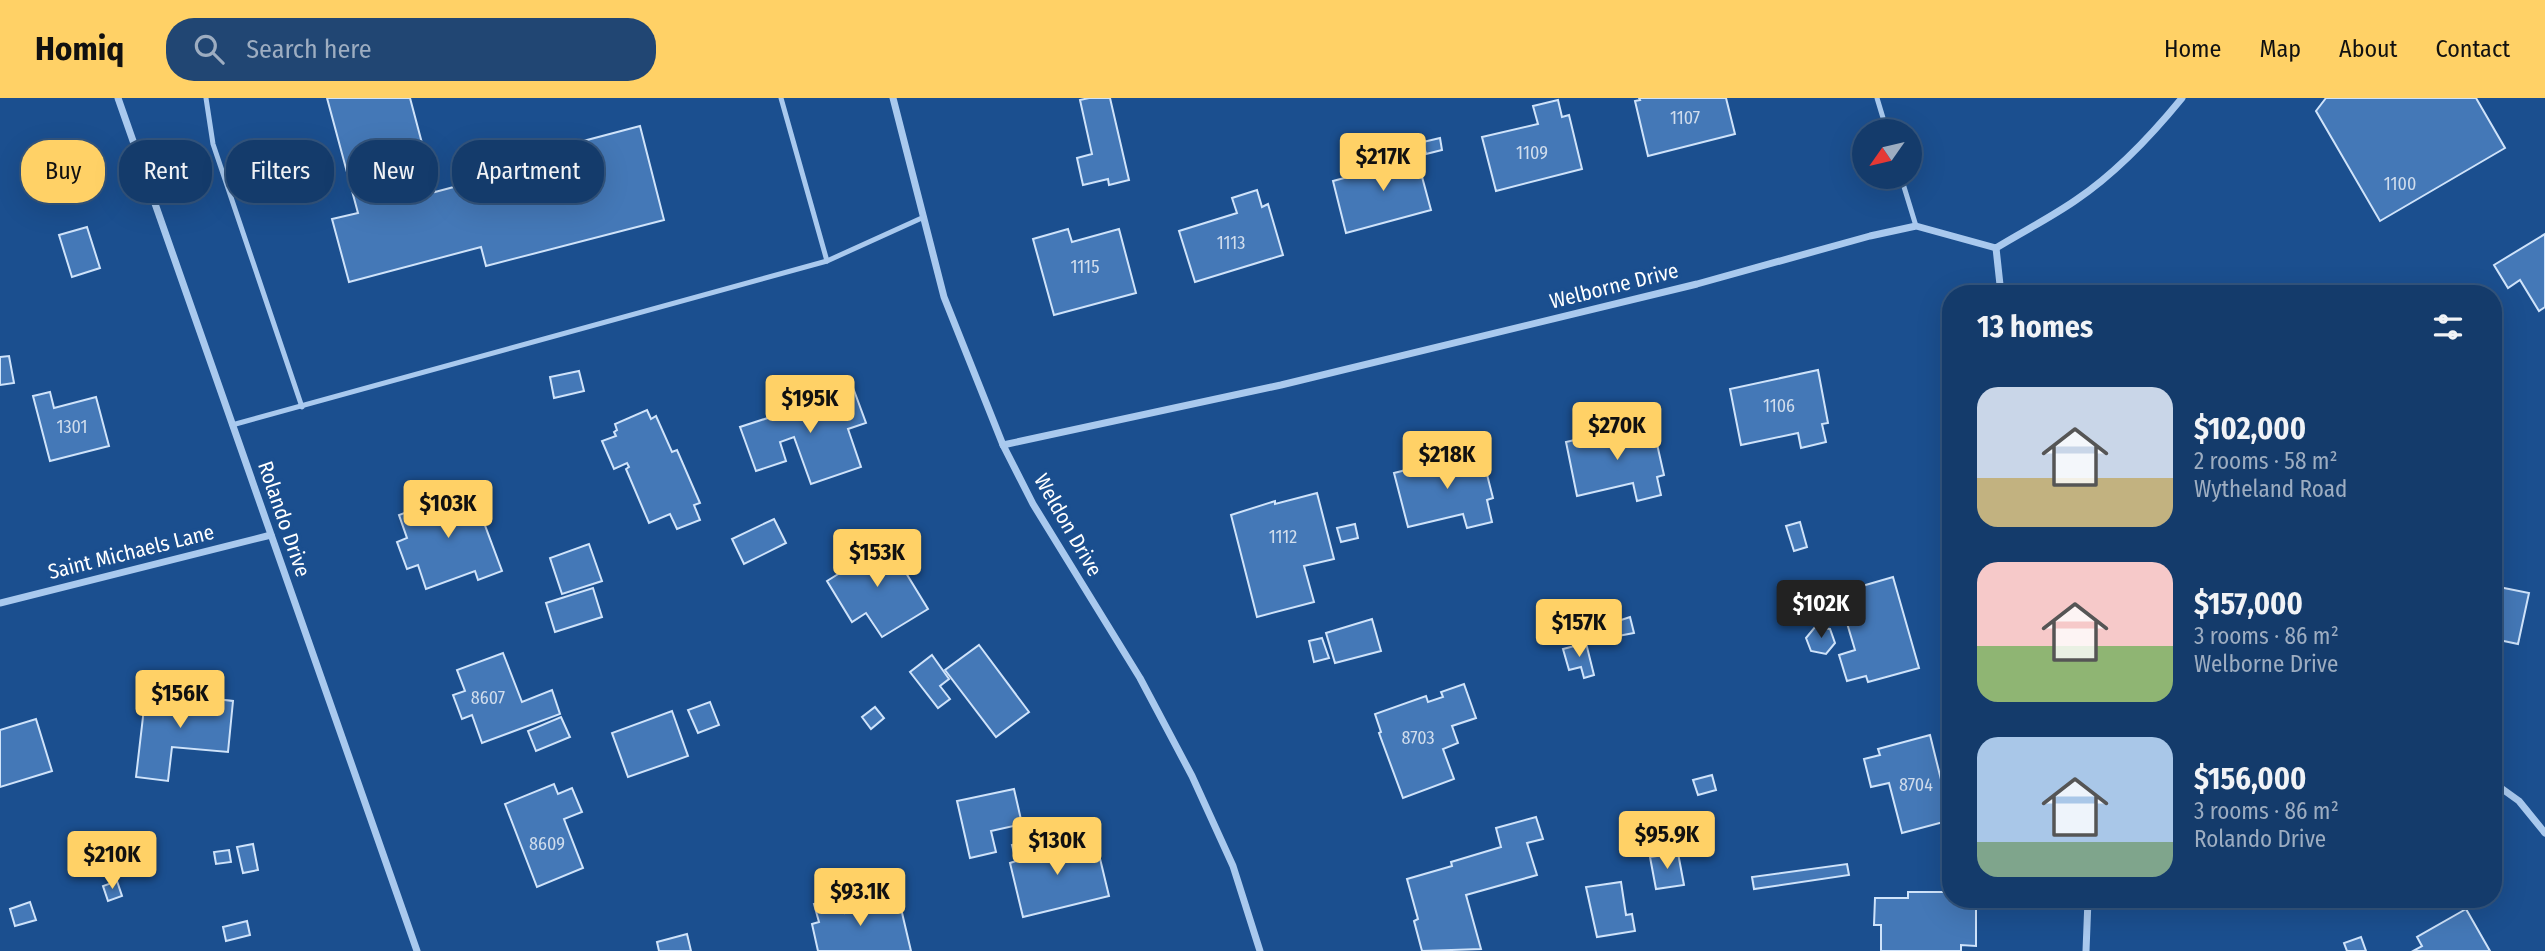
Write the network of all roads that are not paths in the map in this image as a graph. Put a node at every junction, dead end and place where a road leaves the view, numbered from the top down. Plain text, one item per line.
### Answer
1 (118, 98) edge
2 (205, 98) edge
3 (781, 98) edge
4 (893, 98) edge
5 (1877, 98) edge
6 (2182, 98) edge
7 (1883, 119) edge
8 (1905, 189) edge
9 (924, 217) junction
10 (1916, 226) junction
11 (1996, 248) junction
12 (827, 261) junction
13 (2000, 285) edge
14 (302, 407) junction
15 (232, 425) junction
16 (1003, 445) junction
17 (271, 535) junction
18 (0, 603) edge
19 (2502, 789) edge
20 (2545, 833) edge
21 (2088, 908) edge
22 (417, 951) edge
23 (1261, 951) edge
24 (2086, 951) edge

1 - 15 street, Rolando Drive
2 - 14 lane
3 - 12 lane
4 - 9 street, Weldon Drive
5 - 7 lane
6 - 11 street
8 - 10 lane
9 - 12 lane
9 - 16 street, Weldon Drive
10 - 11 street, Welborne Drive
10 - 16 street, Welborne Drive
11 - 13 street
12 - 14 lane
14 - 15 lane
15 - 17 street, Rolando Drive
16 - 23 street, Weldon Drive
17 - 18 street, Saint Michaels Lane
17 - 22 street, Rolando Drive
19 - 20 street
21 - 24 street

